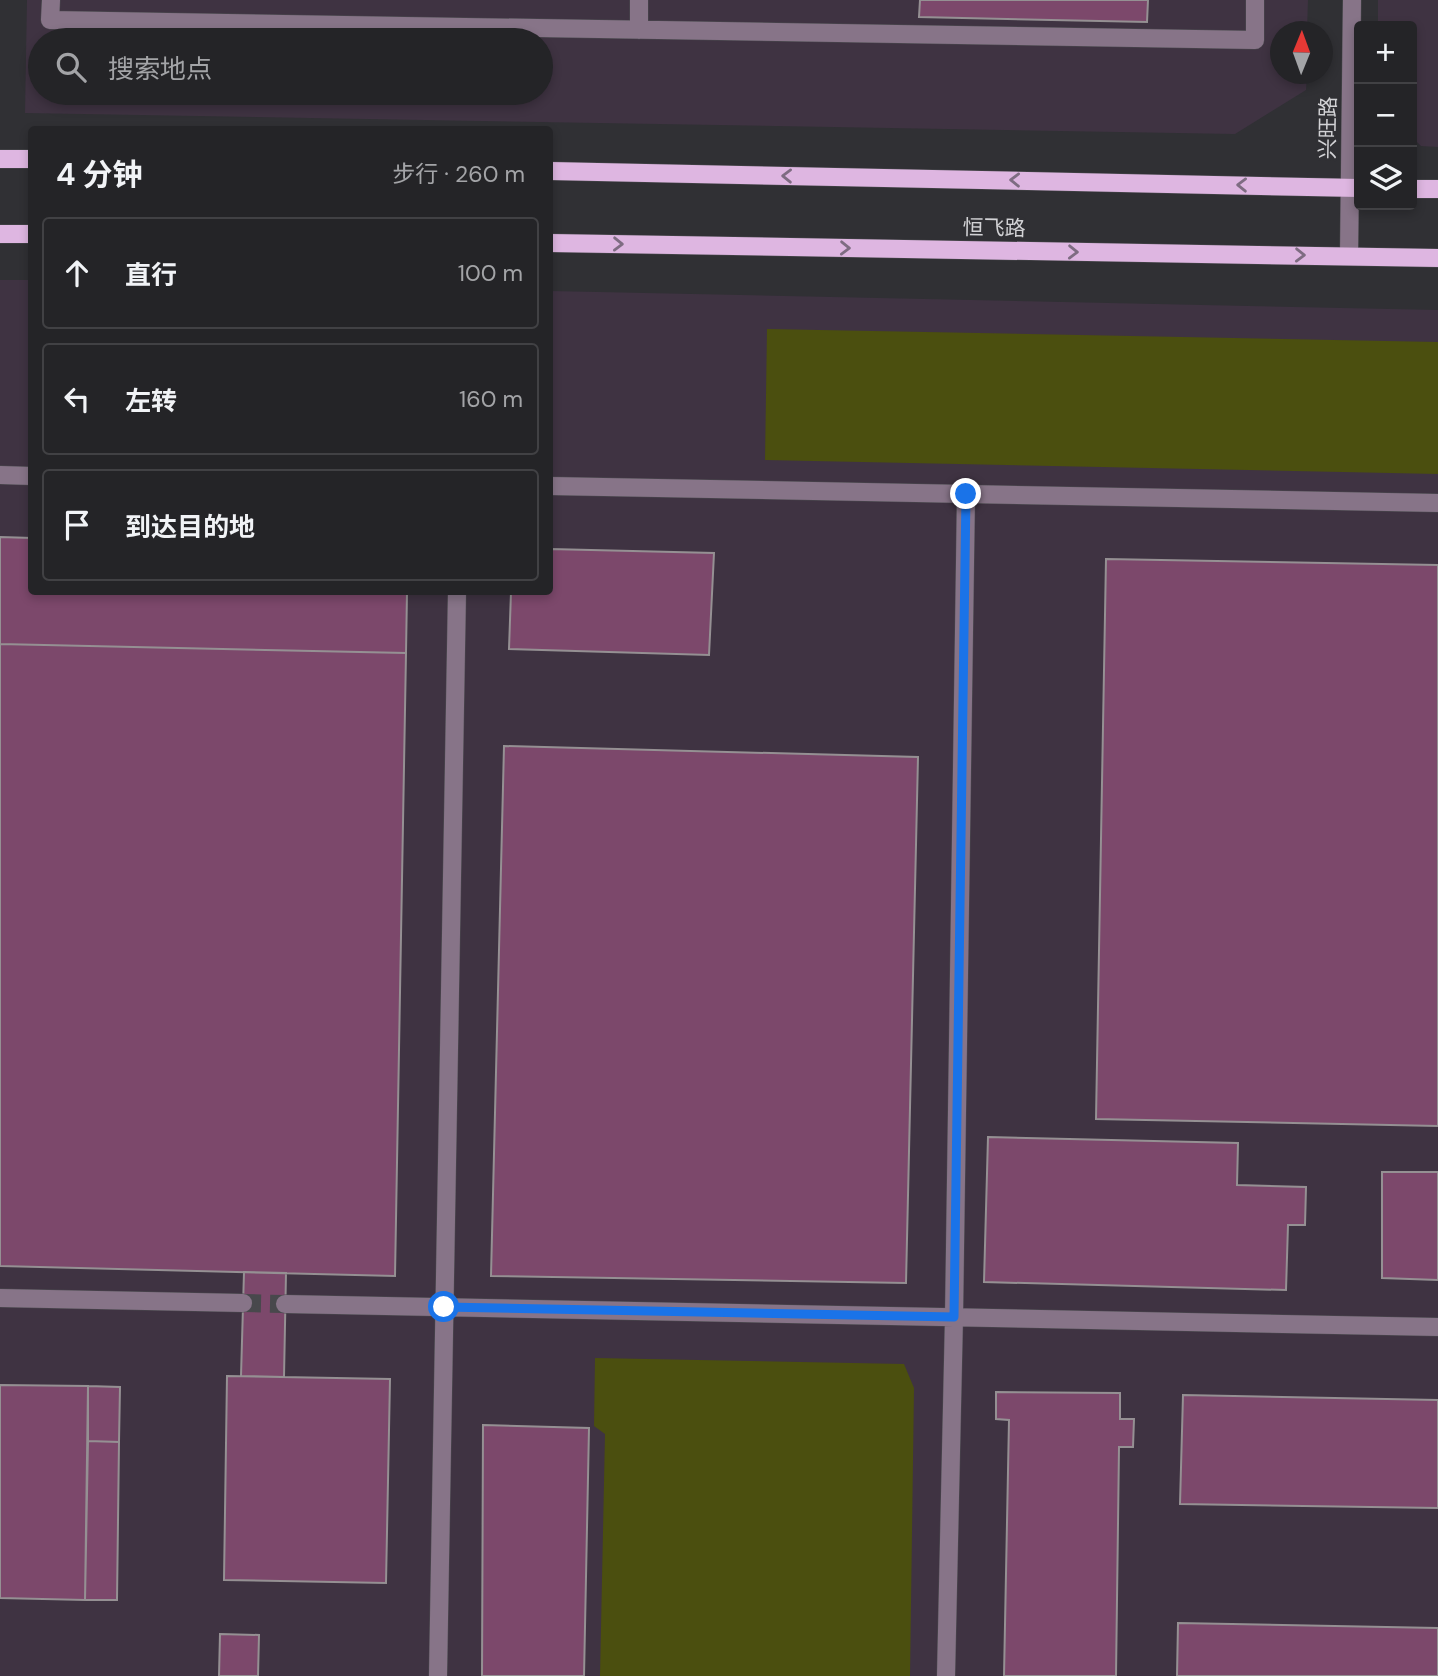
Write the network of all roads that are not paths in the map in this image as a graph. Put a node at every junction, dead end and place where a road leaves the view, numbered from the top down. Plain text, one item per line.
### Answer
1 (51, 0) edge
2 (639, 0) edge
3 (1255, 0) edge
4 (1352, 0) edge
5 (521, 28) edge
6 (553, 29) edge
7 (639, 30) junction
8 (1354, 147) edge
9 (0, 159) edge
10 (28, 159) edge
11 (553, 170) edge
12 (1354, 188) edge
13 (1417, 189) edge
14 (1438, 189) edge
15 (1354, 199) edge
16 (0, 234) edge
17 (28, 234) edge
18 (553, 243) edge
19 (1349, 256) junction
20 (1438, 258) edge
21 (0, 475) edge
22 (28, 476) edge
23 (553, 486) edge
24 (966, 494) junction
25 (1438, 503) edge
26 (457, 595) edge
27 (0, 1298) edge
28 (243, 1303) tunnel mouth
29 (285, 1304) tunnel mouth
30 (444, 1307) junction
31 (954, 1317) junction
32 (1438, 1327) edge
33 (438, 1676) edge
34 (946, 1676) edge

1 - 5 street
2 - 7 street
3 - 7 street
4 - 8 street, 兴旺路
6 - 7 street
9 - 10 main road
12 -> 11 main road
13 - 14 main road
15 - 19 street, 兴旺路
16 - 17 main road
18 -> 19 main road, 恒飞路
19 - 20 main road, 恒飞路
21 - 22 street
23 - 24 street
24 - 25 street
24 - 31 street
26 - 30 street
27 - 28 street
29 - 30 street
30 - 31 street
30 - 33 street
31 - 32 street
31 - 34 street

